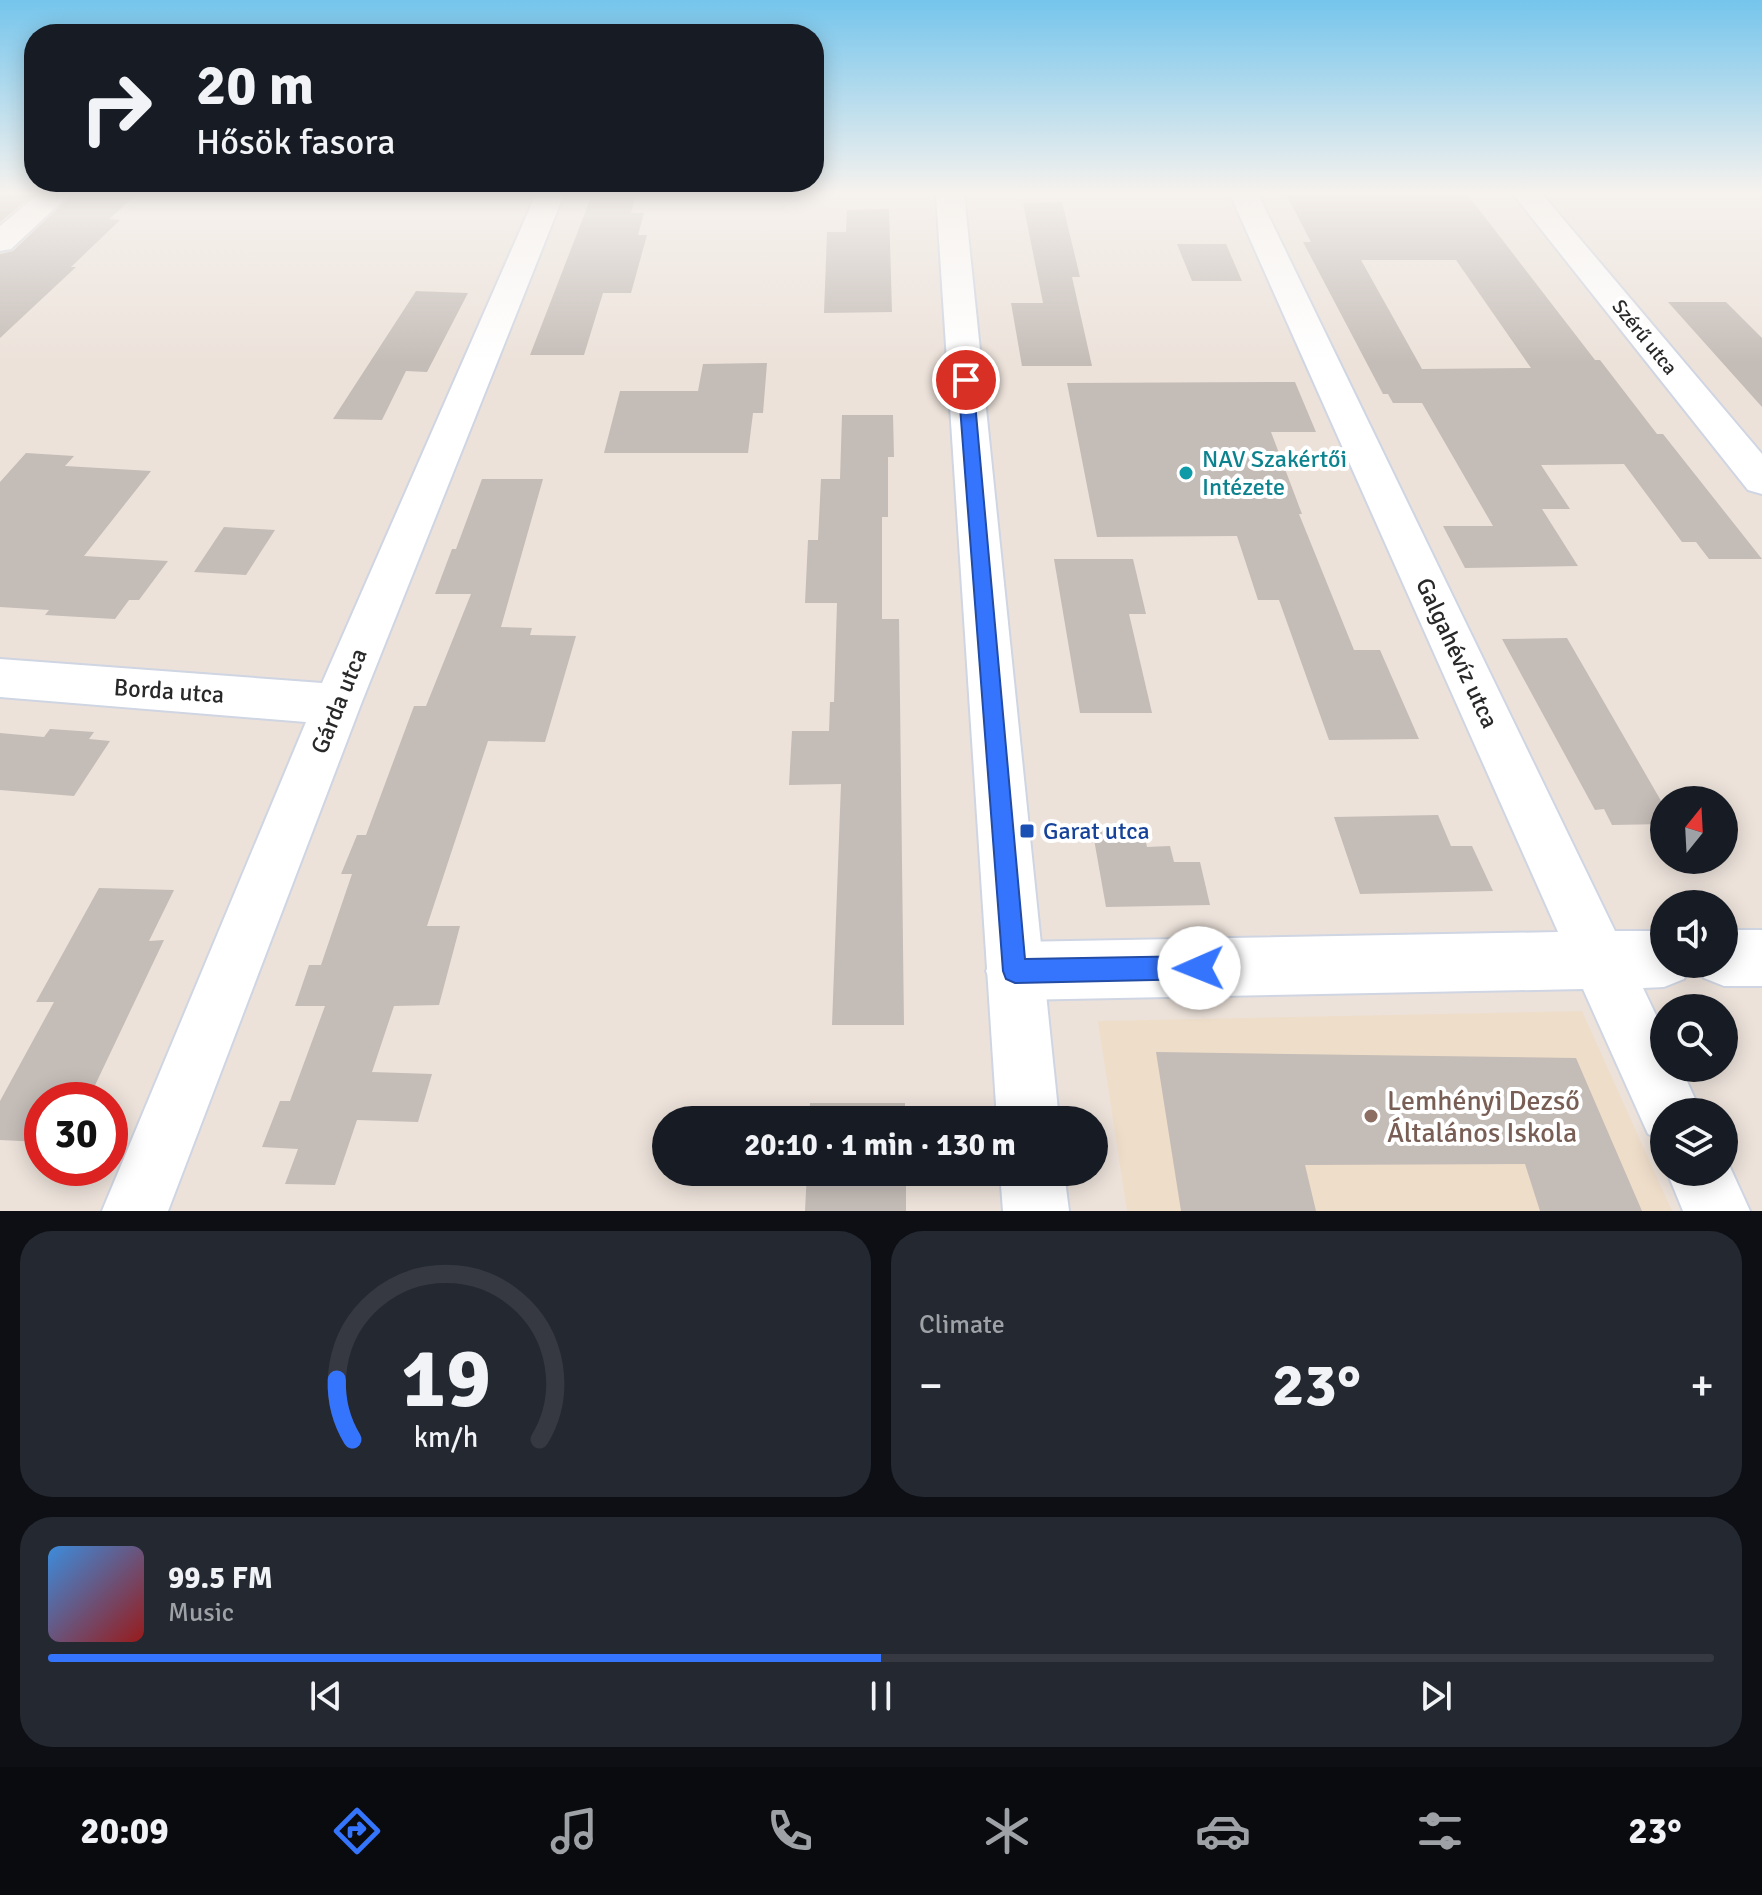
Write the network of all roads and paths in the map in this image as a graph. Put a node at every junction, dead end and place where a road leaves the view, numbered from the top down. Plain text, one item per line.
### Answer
1 (526, 251) edge
2 (955, 251) edge
3 (1270, 251) edge
4 (1573, 251) edge
5 (1762, 480) edge
6 (0, 678) edge
7 (337, 704) junction
8 (1738, 958) edge
9 (1762, 958) edge
10 (1650, 959) edge
11 (1599, 960) junction
12 (1015, 971) junction
13 (1663, 1098) edge
14 (1027, 1106) edge
15 (1033, 1186) edge
16 (1705, 1186) edge
17 (135, 1211) edge
18 (1036, 1211) edge
19 (1717, 1211) edge

1 - 7 street, Gárda utca
2 - 12 street
3 - 11 street, Galgahévíz utca
4 - 5 street, Szérű utca
6 - 7 street, Borda utca
7 - 17 street, Gárda utca
8 - 9 street
10 - 11 street
11 - 12 street
11 - 13 street, Galgahévíz utca
12 - 14 street
15 - 18 street
16 - 19 street

